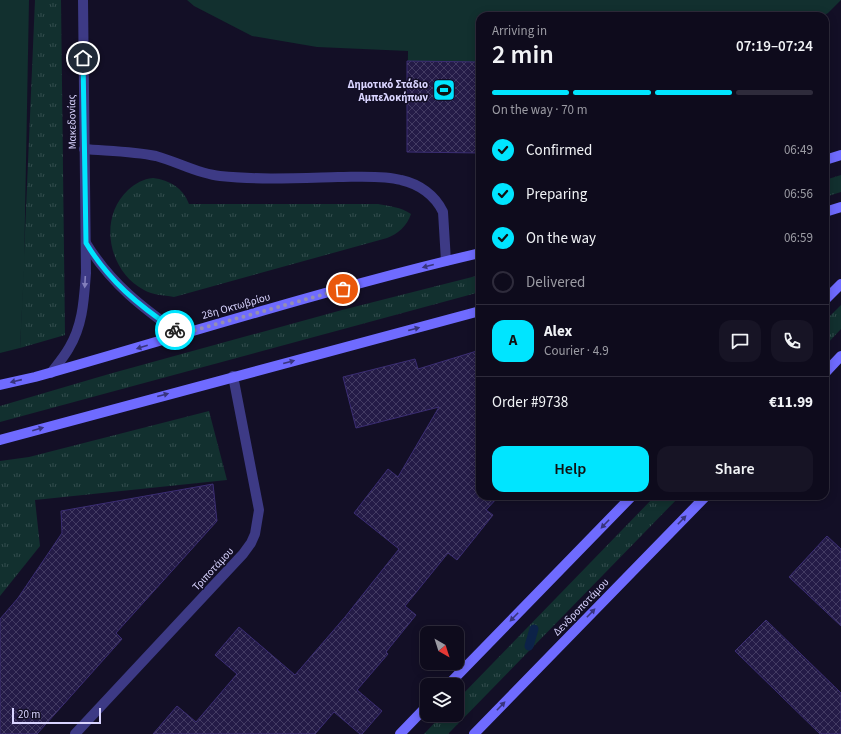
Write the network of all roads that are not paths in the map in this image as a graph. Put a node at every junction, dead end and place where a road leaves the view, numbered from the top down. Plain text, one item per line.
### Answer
1 (82, 0) edge
2 (84, 149) junction
3 (841, 155) edge
4 (829, 159) edge
5 (841, 207) edge
6 (829, 211) edge
7 (86, 243) junction
8 (476, 254) edge
9 (446, 261) junction
10 (841, 284) edge
11 (829, 296) edge
12 (476, 312) edge
13 (181, 334) junction
14 (841, 356) edge
15 (829, 369) edge
16 (51, 373) junction
17 (233, 376) junction
18 (0, 385) edge
19 (0, 440) edge
20 (628, 500) edge
21 (702, 500) edge
22 (455, 678) edge
23 (420, 713) edge
24 (75, 734) edge
25 (400, 734) edge
26 (474, 734) edge

1 - 2 street, Μακεδονίας
2 - 7 street, Μακεδονίας
2 - 9 street
3 - 4 main road
5 - 6 main road
7 - 13 street
7 -> 16 street, Μακεδονίας
8 - 9 main road, 28η Οκτωβρίου
9 -> 13 main road, 28η Οκτωβρίου
10 - 11 main road
17 -> 12 main road
13 -> 16 main road, 28η Οκτωβρίου
14 - 15 main road
16 -> 18 main road, 28η Οκτωβρίου
19 -> 17 main road
17 - 24 street, Τριποτάμου
20 -> 22 main road
26 -> 21 main road, Δενδροποτάμου
23 - 25 main road

